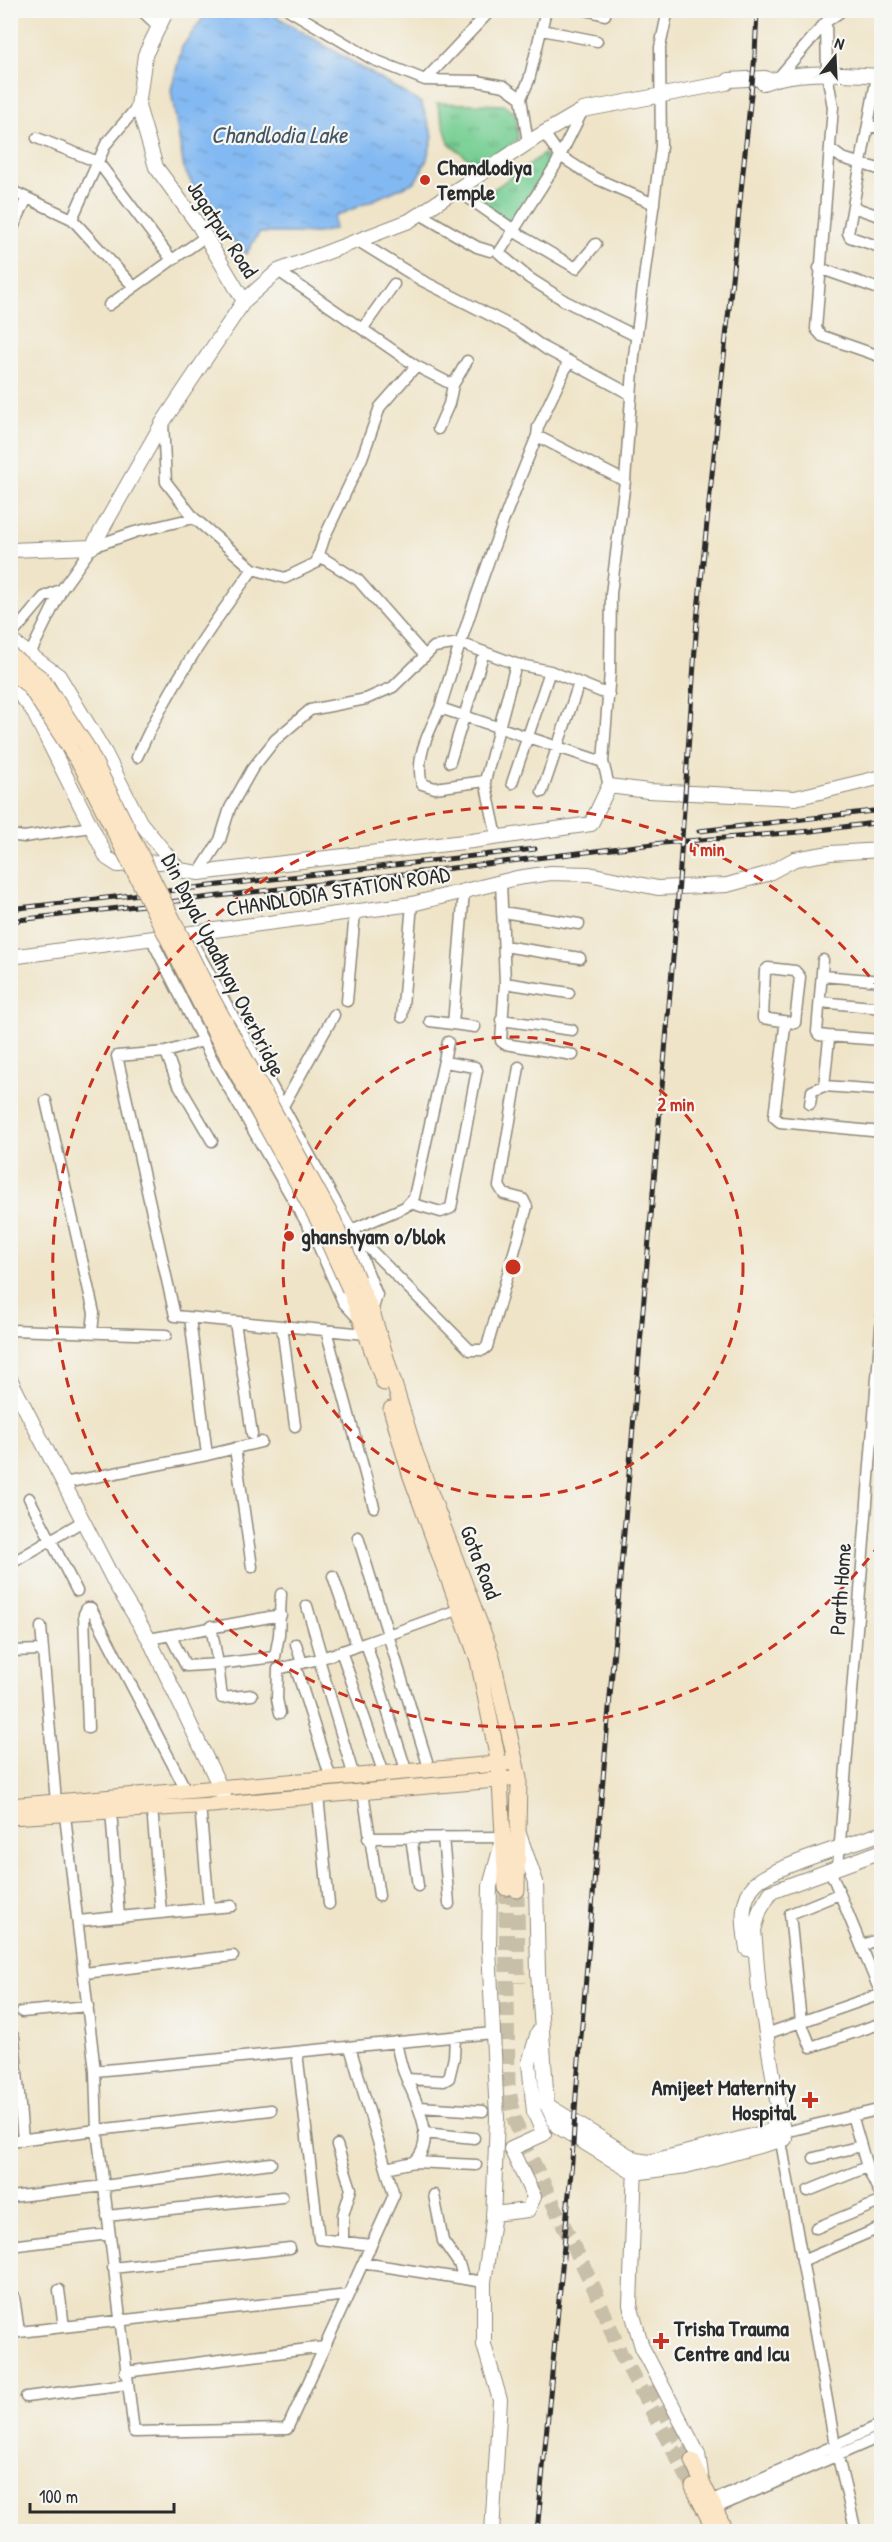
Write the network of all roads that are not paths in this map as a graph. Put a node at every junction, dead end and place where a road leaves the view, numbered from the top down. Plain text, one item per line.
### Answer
1 (141, 10) edge
2 (167, 10) edge
3 (289, 10) edge
4 (491, 10) edge
5 (546, 10) edge
6 (586, 10) edge
7 (668, 10) edge
8 (843, 10) edge
9 (605, 15) dead end
10 (826, 22) junction
11 (159, 27) junction
12 (542, 30) junction
13 (597, 41) dead end
14 (827, 74) junction
15 (880, 76) edge
16 (774, 79) junction
17 (424, 80) junction
18 (659, 94) junction
19 (521, 98) junction
20 (138, 105) junction
21 (584, 110) junction
22 (868, 125) junction
23 (882, 129) edge
24 (544, 133) junction
25 (37, 138) dead end
26 (528, 143) junction
27 (830, 149) junction
28 (560, 156) junction
29 (98, 162) junction
30 (861, 162) junction
31 (882, 170) edge
32 (10, 190) edge
33 (457, 190) junction
34 (27, 198) junction
35 (654, 204) junction
36 (853, 207) junction
37 (420, 214) junction
38 (882, 217) edge
39 (72, 219) junction
40 (514, 231) junction
41 (10, 234) edge
42 (205, 237) junction
43 (358, 241) junction
44 (596, 244) dead end
45 (877, 246) dead end
46 (490, 251) dead end
47 (172, 260) junction
48 (819, 268) junction
49 (279, 271) junction
50 (394, 284) dead end
51 (134, 287) junction
52 (882, 290) edge
53 (244, 301) junction
54 (109, 305) dead end
55 (363, 328) junction
56 (636, 336) junction
57 (882, 357) edge
58 (467, 361) dead end
59 (569, 361) junction
60 (416, 366) junction
61 (453, 385) junction
62 (630, 394) junction
63 (163, 422) junction
64 (438, 429) dead end
65 (537, 436) junction
66 (625, 481) junction
67 (194, 518) junction
68 (92, 547) junction
69 (10, 550) edge
70 (318, 555) junction
71 (253, 569) junction
72 (62, 589) junction
73 (10, 639) edge
74 (460, 643) junction
75 (484, 652) junction
76 (30, 653) junction
77 (10, 656) edge
78 (425, 656) junction
79 (516, 664) junction
80 (550, 670) junction
81 (10, 671) edge
82 (579, 683) junction
83 (13, 685) edge
84 (609, 695) junction
85 (440, 708) junction
86 (464, 716) junction
87 (499, 727) junction
88 (526, 736) junction
89 (558, 747) junction
90 (137, 757) dead end
91 (450, 762) dead end
92 (603, 762) junction
93 (882, 777) edge
94 (485, 781) junction
95 (513, 783) dead end
96 (609, 786) junction
97 (542, 792) dead end
98 (91, 827) junction
99 (10, 835) edge
100 (497, 837) junction
101 (882, 849) edge
102 (172, 861) junction
103 (199, 873) junction
104 (501, 881) junction
105 (464, 891) junction
106 (412, 904) junction
107 (355, 912) junction
108 (502, 912) junction
109 (579, 924) dead end
110 (188, 935) junction
111 (152, 940) junction
112 (504, 946) junction
113 (10, 957) edge
114 (580, 958) dead end
115 (824, 960) dead end
116 (822, 976) junction
117 (882, 981) edge
118 (505, 983) junction
119 (569, 993) dead end
120 (347, 1001) dead end
121 (820, 1002) junction
122 (882, 1008) edge
123 (334, 1015) dead end
124 (402, 1017) dead end
125 (796, 1017) junction
126 (818, 1019) junction
127 (501, 1020) junction
128 (430, 1021) dead end
129 (453, 1024) junction
130 (475, 1027) dead end
131 (785, 1027) dead end
132 (573, 1030) dead end
133 (827, 1036) junction
134 (882, 1040) edge
135 (202, 1041) junction
136 (448, 1042) dead end
137 (166, 1052) junction
138 (573, 1055) dead end
139 (444, 1062) junction
140 (519, 1067) dead end
141 (824, 1086) junction
142 (882, 1090) edge
143 (45, 1101) dead end
144 (810, 1104) dead end
145 (283, 1106) junction
146 (248, 1124) junction
147 (882, 1132) edge
148 (212, 1141) dead end
149 (410, 1203) junction
150 (351, 1230) junction
151 (353, 1285) junction
152 (882, 1315) edge
153 (190, 1318) junction
154 (235, 1322) junction
155 (366, 1323) junction
156 (282, 1326) junction
157 (10, 1330) edge
158 (326, 1330) junction
159 (92, 1332) junction
160 (166, 1335) dead end
161 (879, 1368) edge
162 (11, 1382) edge
163 (296, 1426) dead end
164 (252, 1434) dead end
165 (876, 1441) edge
166 (261, 1442) dead end
167 (236, 1448) junction
168 (207, 1455) junction
169 (64, 1483) junction
170 (29, 1498) dead end
171 (374, 1507) dead end
172 (83, 1521) junction
173 (358, 1537) dead end
174 (51, 1540) junction
175 (10, 1564) edge
176 (252, 1567) dead end
177 (333, 1576) dead end
178 (77, 1591) dead end
179 (281, 1594) dead end
180 (307, 1606) dead end
181 (460, 1609) junction
182 (281, 1615) junction
183 (211, 1626) junction
184 (41, 1627) dead end
185 (170, 1635) junction
186 (388, 1635) junction
187 (149, 1639) junction
188 (296, 1644) dead end
189 (361, 1644) junction
190 (42, 1650) junction
191 (10, 1651) edge
192 (340, 1651) junction
193 (320, 1659) junction
194 (218, 1664) junction
195 (299, 1664) junction
196 (252, 1695) dead end
197 (280, 1713) dead end
198 (88, 1728) dead end
199 (517, 1762) junction
200 (430, 1771) junction
201 (499, 1772) junction
202 (407, 1773) junction
203 (384, 1774) junction
204 (354, 1777) junction
205 (519, 1778) junction
206 (331, 1779) junction
207 (187, 1792) junction
208 (363, 1792) junction
209 (223, 1796) junction
210 (318, 1796) junction
211 (61, 1805) junction
212 (200, 1805) junction
213 (10, 1806) edge
214 (152, 1808) junction
215 (111, 1810) junction
216 (10, 1817) edge
217 (882, 1833) edge
218 (519, 1834) junction
219 (411, 1837) junction
220 (443, 1837) junction
221 (504, 1837) junction
222 (368, 1838) junction
223 (839, 1849) junction
224 (882, 1851) edge
225 (834, 1868) junction
226 (417, 1886) dead end
227 (839, 1894) junction
228 (379, 1896) dead end
229 (329, 1904) dead end
230 (449, 1904) dead end
231 (232, 1906) dead end
232 (209, 1908) junction
233 (161, 1913) junction
234 (119, 1917) junction
235 (78, 1921) junction
236 (882, 1938) edge
237 (861, 1946) junction
238 (233, 1956) dead end
239 (84, 1973) junction
240 (881, 1995) edge
241 (88, 2006) junction
242 (22, 2013) dead end
243 (541, 2022) junction
244 (801, 2022) junction
245 (882, 2023) edge
246 (493, 2033) junction
247 (766, 2034) junction
248 (14, 2037) dead end
249 (455, 2037) junction
250 (396, 2042) junction
251 (350, 2047) junction
252 (297, 2052) junction
253 (95, 2071) junction
254 (407, 2079) junction
255 (419, 2107) junction
256 (882, 2109) edge
257 (271, 2110) dead end
258 (483, 2111) dead end
259 (852, 2115) junction
260 (97, 2130) junction
261 (423, 2133) junction
262 (782, 2136) junction
263 (474, 2138) dead end
264 (23, 2140) junction
265 (10, 2141) edge
266 (336, 2145) dead end
267 (861, 2146) junction
268 (814, 2158) dead end
269 (272, 2163) dead end
270 (414, 2163) junction
271 (476, 2165) dead end
272 (635, 2167) junction
273 (867, 2167) junction
274 (386, 2168) junction
275 (104, 2186) junction
276 (808, 2191) dead end
277 (434, 2195) dead end
278 (10, 2197) edge
279 (282, 2197) dead end
280 (882, 2199) edge
281 (493, 2214) junction
282 (107, 2216) junction
283 (882, 2227) edge
284 (816, 2228) dead end
285 (109, 2234) junction
286 (343, 2242) junction
287 (10, 2246) edge
288 (371, 2246) junction
289 (290, 2248) dead end
290 (802, 2261) junction
291 (363, 2263) junction
292 (113, 2268) junction
293 (465, 2279) junction
294 (484, 2282) junction
295 (59, 2290) dead end
296 (348, 2295) junction
297 (14, 2297) dead end
298 (119, 2321) junction
299 (64, 2327) junction
300 (15, 2332) edge
301 (324, 2347) junction
302 (125, 2372) junction
303 (127, 2384) junction
304 (26, 2397) dead end
305 (882, 2424) edge
306 (882, 2436) edge
307 (836, 2450) junction
308 (692, 2461) tunnel mouth
309 (697, 2483) junction
310 (710, 2506) junction
311 (492, 2532) edge
312 (715, 2532) edge
313 (726, 2532) edge
314 (856, 2532) edge

1 - 11 street
2 - 11 street, Jagatpur Road
3 - 17 street
4 - 17 street
5 - 12 street
6 - 9 street
7 - 18 street
8 - 10 street
10 - 14 street
10 - 16 street
11 - 20 street, Jagatpur Road
12 - 13 street
12 - 19 street
14 - 15 street
14 - 16 street
14 - 27 street
15 - 22 street
16 - 18 street
17 - 19 street
18 - 21 street
18 - 35 street
19 - 26 street
20 - 29 street
20 - 42 street, Jagatpur Road
21 - 24 street
21 - 28 street
22 - 23 street
22 - 30 street
24 - 26 street
24 - 28 street
25 - 29 street
26 - 33 street
27 - 30 street
27 - 48 street
28 - 35 street
28 - 40 street
29 - 39 street
29 - 47 street
30 - 31 street
30 - 36 street
32 - 34 street
33 - 37 street
33 - 40 street
34 - 39 street
34 - 41 street
35 - 56 street
36 - 38 street
36 - 45 street
37 - 43 street
37 - 46 street
39 - 51 street
40 - 44 street
40 - 56 street
42 - 47 street
42 - 53 street, Jagatpur Road
43 - 49 street
43 - 59 street
47 - 51 street
48 - 52 street
48 - 57 street
49 - 53 street
49 - 55 street
50 - 55 street
51 - 54 street
53 - 63 street, Jagatpur Road
55 - 60 street
56 - 62 street
58 - 61 street
59 - 62 street
59 - 65 street
60 - 61 street
60 - 70 street
61 - 64 street
62 - 66 street
63 - 67 street
63 - 68 street, Jagatpur Road
65 - 66 street
65 - 74 street
66 - 84 street
67 - 68 street
67 - 71 street
68 - 69 street
68 - 72 street
70 - 71 street
70 - 78 street
71 - 90 street
72 - 73 street
72 - 76 street
73 - 76 street
74 - 75 street
74 - 78 street
74 - 85 street
75 - 79 street
75 - 86 street
76 - 83 street
76 - 102 street
77 - 151 main road, Din Dayal Upadhyay Overbridge, bridge
78 - 103 street
79 - 80 street
79 - 87 street
80 - 82 street
80 - 88 street
81 - 151 main road, Din Dayal Upadhyay Overbridge, bridge
82 - 84 street
82 - 89 street
83 - 98 street
84 - 92 street
85 - 86 street
85 - 94 street
86 - 87 street
86 - 91 street
87 - 88 street
87 - 94 street
88 - 89 street
88 - 95 street
89 - 92 street
89 - 97 street
92 - 96 street
93 - 96 street
94 - 100 street
96 - 100 street
98 - 99 street
98 - 102 street
100 - 103 street
101 - 104 street, CHANDLODIA STATION ROAD
102 - 103 street
104 - 105 street, CHANDLODIA STATION ROAD
104 - 108 street
105 - 106 street, CHANDLODIA STATION ROAD
105 - 129 street
106 - 107 street, CHANDLODIA STATION ROAD
106 - 124 street
107 - 110 street, CHANDLODIA STATION ROAD
107 - 120 street
108 - 109 street
108 - 112 street
110 - 111 street, CHANDLODIA STATION ROAD
110 - 145 street
111 - 113 street, CHANDLODIA STATION ROAD
111 - 135 street
112 - 114 street
112 - 118 street
115 - 116 street
116 - 117 street
116 - 121 street
118 - 119 street
118 - 127 street
121 - 122 street
121 - 126 street
123 - 145 street
125 - 125 street
125 - 126 street
126 - 133 street
127 - 132 street
127 - 138 street
128 - 129 street
129 - 130 street
131 - 147 street
133 - 134 street
133 - 141 street
135 - 137 street
135 - 146 street
136 - 139 street
137 - 148 street
137 - 153 street
139 - 149 street
139 - 149 street
140 - 150 street
141 - 142 street
141 - 144 street
143 - 159 street
145 - 146 street
145 - 150 street
146 - 155 street
149 - 150 street
150 - 155 street
151 - 155 main road, Din Dayal Upadhyay Overbridge
152 - 161 street, Parth Home
153 - 154 street
153 - 168 street
154 - 156 street
154 - 164 street
155 - 158 street
155 - 181 main road, Gota Road
155 - 199 main road, Gota Road
156 - 158 street
156 - 163 street
157 - 159 street
158 - 171 street
159 - 160 street
161 - 165 street, Parth Home
162 - 169 street
165 - 223 street, Parth Home
166 - 167 street
167 - 168 street
167 - 176 street
168 - 169 street
169 - 172 street
170 - 174 street
172 - 174 street
172 - 187 street
173 - 186 street
174 - 175 street
174 - 178 street
177 - 189 street
179 - 182 street
180 - 193 street
181 - 186 street
181 - 201 main road, Gota Road
182 - 183 street
182 - 194 street
183 - 185 street
183 - 194 street
184 - 190 street
185 - 187 street
185 - 194 street
186 - 189 street
186 - 200 street
187 - 209 street
188 - 195 street
189 - 192 street
189 - 202 street
190 - 191 street
190 - 211 street
192 - 193 street
192 - 203 street
193 - 195 street
193 - 204 street
194 - 196 street
195 - 197 street
195 - 206 street
198 - 207 street
199 - 201 main road
199 - 205 main road, Gota Road
200 - 201 main road
200 - 202 main road
201 - 205 main road
201 - 208 main road
201 - 221 main road, Gota Road
202 - 203 main road
203 - 204 main road
204 - 206 main road
205 - 218 main road, Gota Road
206 - 209 main road
207 - 209 main road
207 - 211 main road
208 - 210 main road
208 - 222 street
209 - 210 main road
209 - 212 main road
210 - 229 street
211 - 213 main road
211 - 215 main road
211 - 216 main road
211 - 235 street
212 - 214 main road
212 - 232 street
214 - 215 main road
214 - 233 street
215 - 234 street
217 - 223 street
218 - 221 main road, Gota Road
218 - 243 street
219 - 220 street
219 - 222 street
219 - 226 street
220 - 221 street
220 - 230 street
221 - 246 street
222 - 228 street
223 - 225 street, Parth Home
223 - 262 street
224 - 225 street
225 - 227 street
225 - 247 street
227 - 237 street
227 - 244 street
231 - 232 street
232 - 233 street
233 - 234 street
234 - 235 street
235 - 239 street
236 - 237 street
237 - 240 street
238 - 239 street
239 - 241 street
240 - 244 street
241 - 242 street
241 - 253 street
243 - 272 street
243 - 281 street
244 - 245 street
244 - 247 street
246 - 249 street
246 - 281 street
247 - 262 street
248 - 264 street
249 - 250 street
249 - 254 street
250 - 251 street
250 - 254 street
251 - 252 street
251 - 274 street
252 - 253 street
252 - 286 street
253 - 260 street
254 - 255 street
255 - 258 street
255 - 261 street
256 - 259 street
257 - 260 street
259 - 262 street
259 - 267 street
260 - 264 street
260 - 275 street
261 - 263 street
261 - 270 street
262 - 272 street
262 - 290 street
264 - 265 street
266 - 286 street
267 - 268 street
267 - 273 street
269 - 275 street
270 - 271 street
270 - 274 street
272 - 309 street
273 - 276 street
273 - 280 street
274 - 288 street
275 - 278 street
275 - 282 street
277 - 293 street
279 - 282 street
280 - 284 street
281 - 294 street
282 - 285 street
283 - 290 street
285 - 287 street
285 - 292 street
286 - 288 street
288 - 291 street
289 - 292 street
290 - 307 street
291 - 293 street
291 - 296 street
292 - 298 street
293 - 294 street
294 - 311 street
295 - 299 street
296 - 298 street
296 - 301 street
297 - 300 street
298 - 299 street
298 - 302 street
299 - 300 street
301 - 302 street
301 - 303 street
302 - 303 street
303 - 304 street
305 - 307 street
306 - 307 street
307 - 310 street
307 - 314 street
308 - 309 main road
309 - 310 main road
310 - 312 main road
310 - 313 main road

